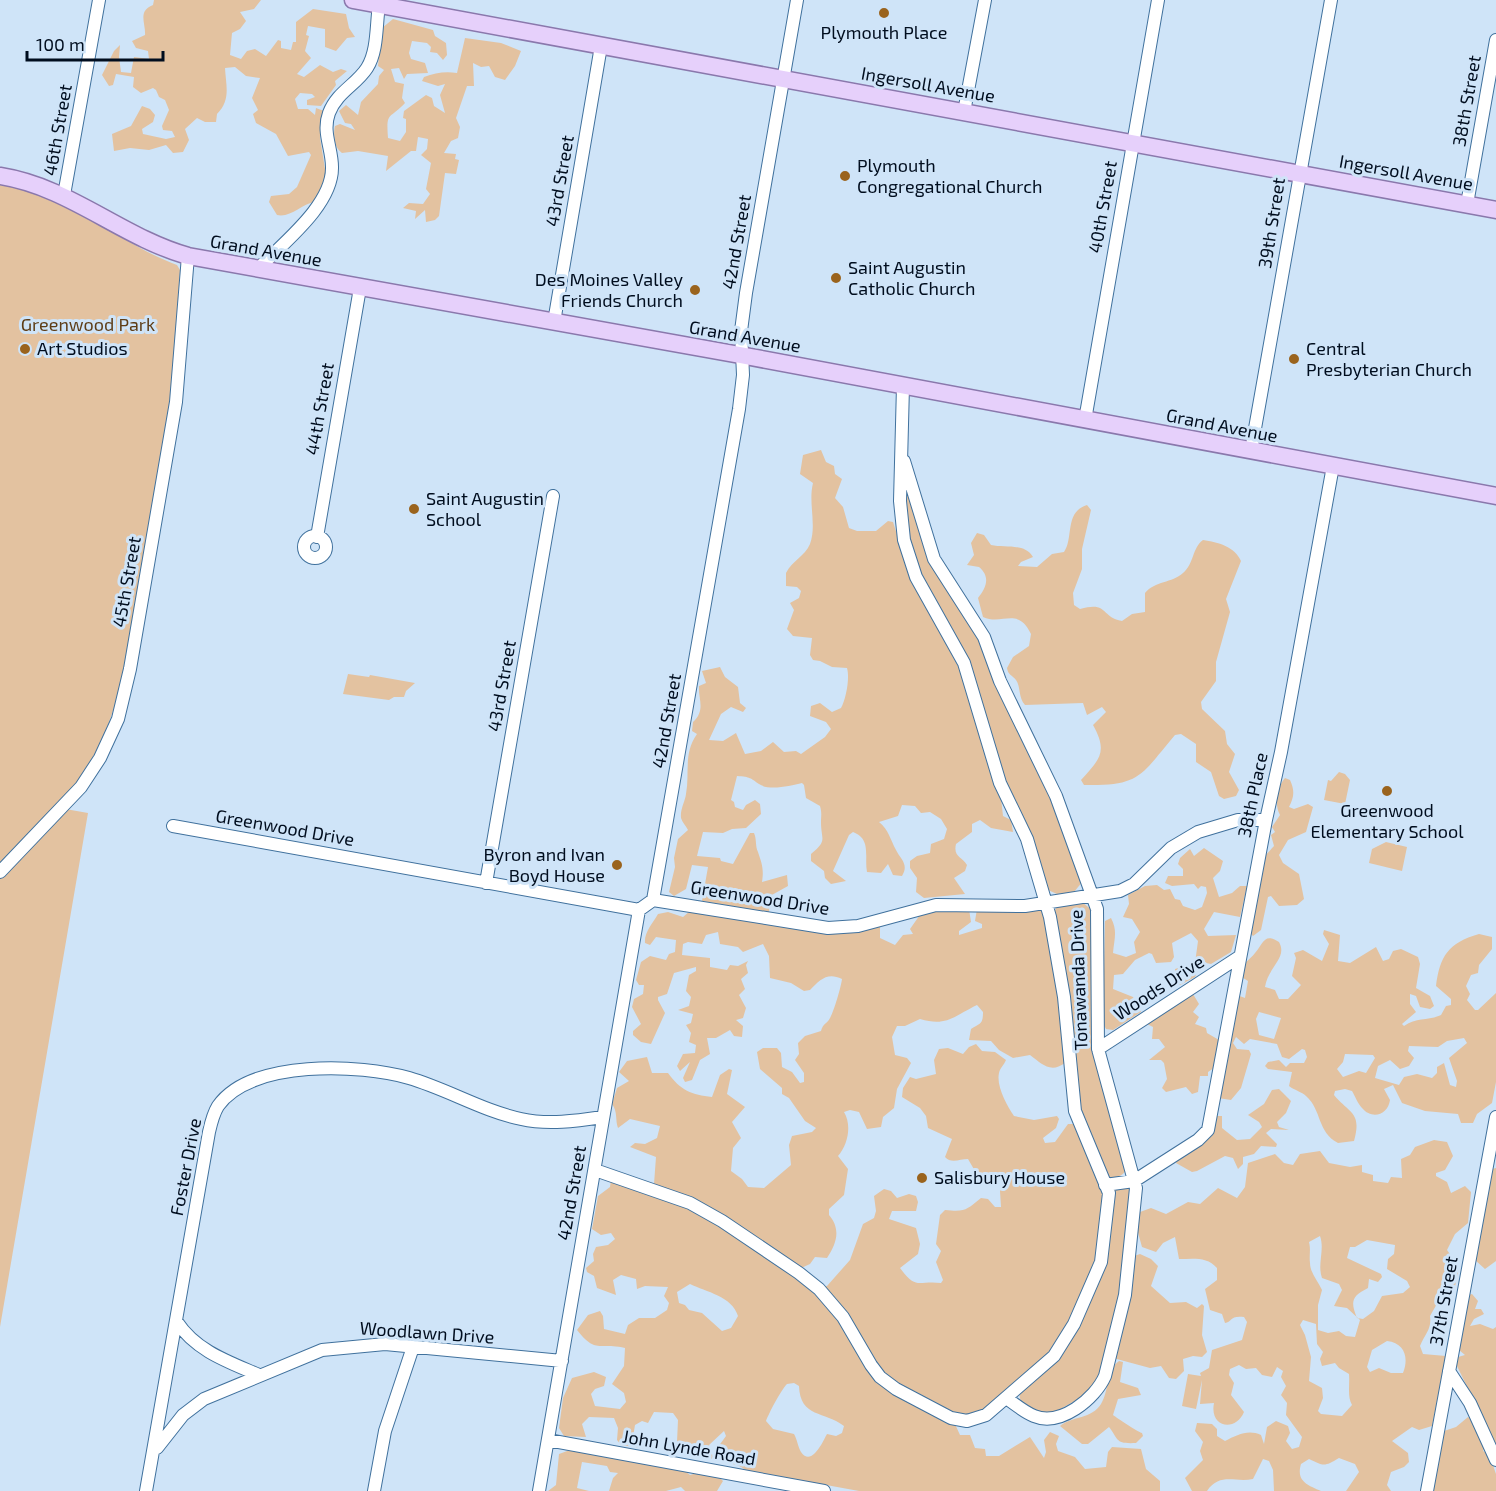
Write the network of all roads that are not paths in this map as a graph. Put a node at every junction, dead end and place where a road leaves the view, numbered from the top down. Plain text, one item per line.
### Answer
1 (99, 0) edge
2 (353, 0) edge
3 (797, 0) edge
4 (985, 0) edge
5 (1158, 0) edge
6 (1331, 0) edge
7 (379, 5) junction
8 (1496, 40) edge
9 (601, 46) junction
10 (782, 78) junction
11 (964, 112) junction
12 (1132, 143) junction
13 (1299, 173) junction
14 (0, 176) edge
15 (64, 195) junction
16 (1467, 204) junction
17 (1496, 210) edge
18 (188, 256) junction
19 (258, 269) junction
20 (360, 288) junction
21 (554, 322) junction
22 (740, 355) junction
23 (903, 386) junction
24 (1085, 420) junction
25 (1251, 451) junction
26 (903, 459) junction
27 (1333, 466) junction
28 (554, 496) dead end
29 (1496, 496) edge
30 (316, 537) dead end
31 (1266, 820) junction
32 (173, 826) dead end
33 (0, 872) edge
34 (486, 883) junction
35 (1092, 897) junction
36 (653, 900) junction
37 (1045, 902) junction
38 (639, 910) junction
39 (1239, 957) junction
40 (1098, 1049) junction
41 (603, 1117) junction
42 (1496, 1117) edge
43 (1493, 1152) edge
44 (595, 1170) junction
45 (1134, 1181) junction
46 (1106, 1185) junction
47 (177, 1322) junction
48 (413, 1347) junction
49 (562, 1361) junction
50 (1449, 1371) junction
51 (259, 1375) junction
52 (1006, 1398) junction
53 (548, 1440) junction
54 (153, 1456) junction
55 (1496, 1460) edge
56 (146, 1491) edge
57 (374, 1491) edge
58 (538, 1491) edge
59 (824, 1491) edge
60 (1427, 1491) edge

1 - 15 street, 46th Street
2 - 7 main road, Ingersoll Avenue
3 - 10 street, 42nd Street
4 - 11 street
5 - 12 street, 40th Street
6 - 13 street, 39th Street
7 - 9 main road, Ingersoll Avenue
7 - 19 street
8 - 16 street, 38th Street
9 - 10 main road, Ingersoll Avenue
9 - 21 street, 43rd Street
10 - 11 main road, Ingersoll Avenue
10 - 22 street, 42nd Street
11 - 12 main road, Ingersoll Avenue
12 - 13 main road, Ingersoll Avenue
12 - 24 street, 40th Street
13 - 16 main road, Ingersoll Avenue
13 - 25 street, 39th Street
14 - 15 main road, Grand Avenue
15 - 18 main road, Grand Avenue
16 - 17 main road, Ingersoll Avenue
18 - 19 main road, Grand Avenue
18 - 33 street, 45th Street
19 - 20 main road, Grand Avenue
20 - 21 main road, Grand Avenue
20 - 30 street, 44th Street
21 - 22 main road, Grand Avenue
22 - 23 main road, Grand Avenue
22 - 36 street, 42nd Street
23 - 24 main road, Grand Avenue
23 - 26 street, Tonawanda Drive
24 - 25 main road, Grand Avenue
25 - 27 main road, Grand Avenue
26 - 35 street, Tonawanda Drive
26 - 37 street, Tonawanda Drive
27 - 29 main road, Grand Avenue
27 - 31 street, 38th Place
28 - 34 street, 43rd Street
31 - 35 street, Greenwood Drive
31 - 39 street, 38th Place
32 - 34 street, Greenwood Drive
34 - 38 street, Greenwood Drive
35 - 37 street, Greenwood Drive
35 - 40 street, Tonawanda Drive
36 - 37 street, Greenwood Drive
36 - 38 street
37 - 46 street, Tonawanda Drive
38 - 41 street, 42nd Street
39 - 40 street, Woods Drive
39 - 45 street, 38th Place
40 - 45 street, Tonawanda Drive
41 - 44 street, 42nd Street
41 - 47 street, Foster Drive
42 - 43 street, 37th Street
43 - 50 street, 37th Street
44 - 49 street, 42nd Street
44 - 52 street, Tonawanda Drive
45 - 46 street
45 - 52 street, Tonawanda Drive
46 - 52 street, Tonawanda Drive
47 - 51 street
47 - 54 street, Foster Drive
48 - 49 street, Woodlawn Drive
48 - 51 street, Woodlawn Drive
48 - 57 street
49 - 53 street, 42nd Street
50 - 55 street
50 - 60 street, 37th Street
51 - 54 street, Woodlawn Drive
53 - 58 street, 42nd Street
53 - 59 street, John Lynde Road
54 - 56 street, Foster Drive

